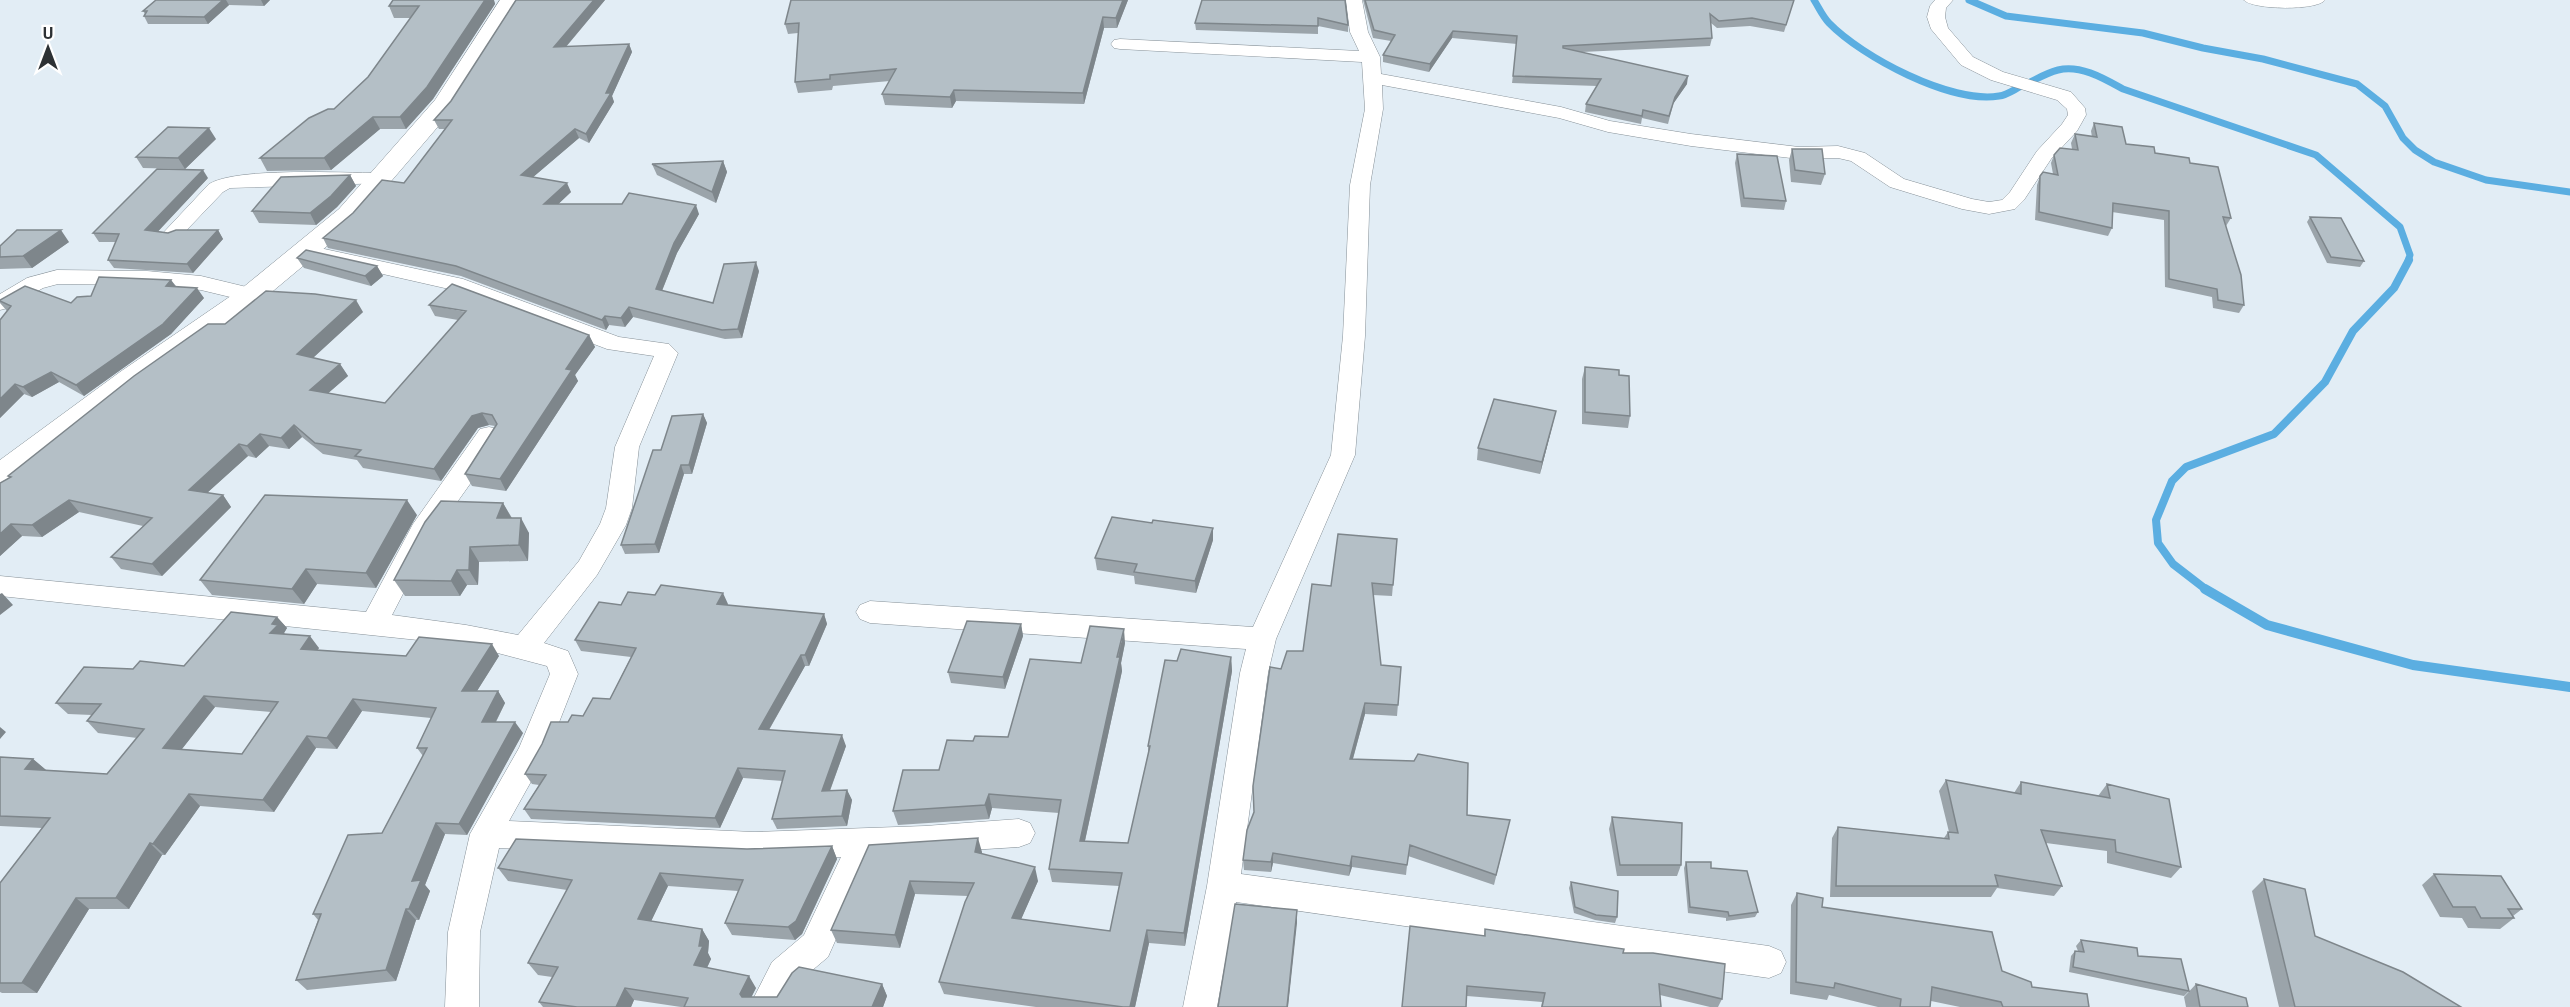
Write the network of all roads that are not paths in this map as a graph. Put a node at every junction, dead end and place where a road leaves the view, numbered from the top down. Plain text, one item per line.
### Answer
1 (511, 0) edge
2 (1354, 0) edge
3 (1946, 0) edge
4 (2252, 0) edge
5 (2318, 0) edge
6 (1120, 44) dead end
7 (1371, 67) junction
8 (379, 179) junction
9 (173, 233) edge
10 (305, 251) junction
11 (251, 295) junction
12 (0, 303) edge
13 (489, 435) edge
14 (0, 477) edge
15 (0, 586) edge
16 (870, 612) dead end
17 (373, 624) junction
18 (1262, 639) junction
19 (524, 647) junction
20 (1019, 833) dead end
21 (486, 834) junction
22 (863, 842) junction
23 (1223, 886) junction
24 (1769, 962) dead end
25 (462, 1007) edge
26 (766, 1007) edge
27 (1200, 1007) edge

1 - 8 main road
2 - 7 street
3 - 7 street
4 - 5 street
6 - 7 street
7 - 18 street
8 - 9 street
8 - 10 main road
10 - 11 main road
10 - 19 street
11 - 12 street
11 - 14 main road
13 - 17 street
15 - 17 street
16 - 18 street
17 - 19 street
18 - 23 street
19 - 21 street
20 - 22 street
21 - 22 street
21 - 25 street
22 - 26 street
23 - 24 street
23 - 27 street

